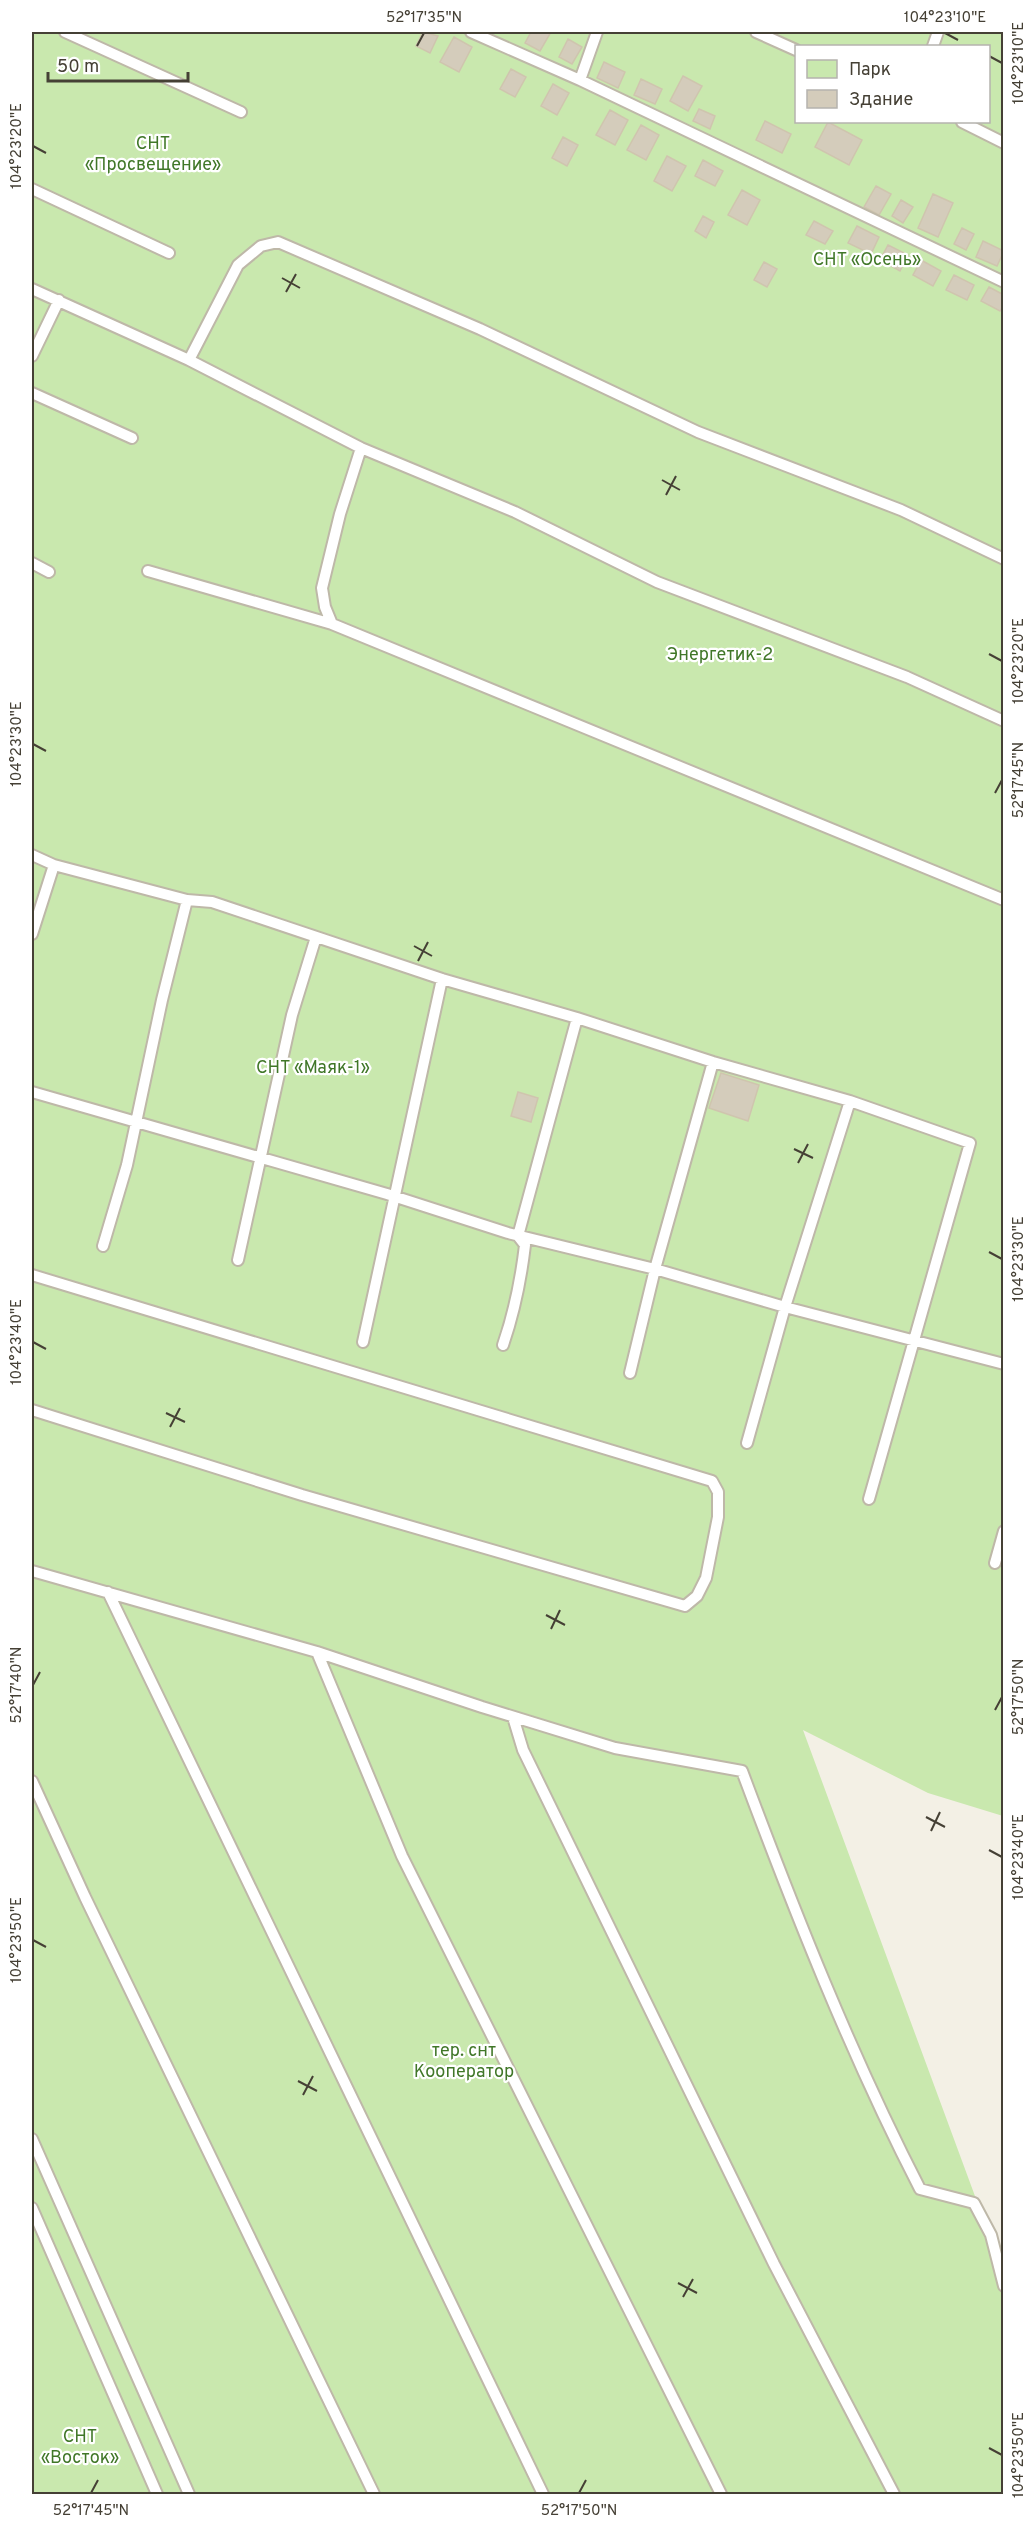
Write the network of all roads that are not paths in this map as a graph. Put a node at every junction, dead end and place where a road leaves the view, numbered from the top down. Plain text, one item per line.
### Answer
1 (65, 32) edge
2 (471, 32) edge
3 (597, 32) edge
4 (756, 32) edge
5 (795, 50) edge
6 (580, 80) junction
7 (241, 112) dead end
8 (964, 123) edge
9 (1004, 143) edge
10 (32, 189) edge
11 (169, 253) dead end
12 (1004, 282) edge
13 (32, 289) edge
14 (59, 300) junction
15 (32, 356) edge
16 (189, 360) junction
17 (32, 393) edge
18 (132, 438) dead end
19 (361, 448) junction
20 (1004, 559) edge
21 (32, 563) edge
22 (148, 571) dead end
23 (50, 572) dead end
24 (332, 624) junction
25 (1004, 721) edge
26 (32, 855) edge
27 (54, 865) junction
28 (187, 900) junction
29 (1004, 900) edge
30 (32, 934) edge
31 (316, 937) junction
32 (442, 979) junction
33 (577, 1018) junction
34 (713, 1062) junction
35 (32, 1092) edge
36 (850, 1101) junction
37 (135, 1120) junction
38 (260, 1158) junction
39 (394, 1196) junction
40 (518, 1236) junction
41 (103, 1246) dead end
42 (238, 1260) dead end
43 (655, 1269) junction
44 (32, 1275) edge
45 (784, 1307) junction
46 (913, 1339) junction
47 (363, 1342) dead end
48 (503, 1346) dead end
49 (1004, 1364) edge
50 (630, 1372) dead end
51 (32, 1410) edge
52 (747, 1443) dead end
53 (868, 1499) dead end
54 (1004, 1531) edge
55 (995, 1563) dead end
56 (32, 1571) edge
57 (108, 1592) junction
58 (316, 1652) junction
59 (513, 1717) junction
60 (32, 1780) edge
61 (32, 2139) edge
62 (32, 2208) edge
63 (1004, 2286) edge
64 (157, 2494) edge
65 (189, 2494) edge
66 (374, 2494) edge
67 (543, 2494) edge
68 (721, 2494) edge
69 (894, 2494) edge

1 - 7 lane
2 - 6 lane
3 - 6 lane
4 - 5 lane
6 - 12 lane
8 - 9 lane
10 - 11 lane
13 - 14 lane
14 - 15 lane
14 - 16 lane
16 - 19 lane
16 - 20 lane
17 - 18 lane
19 - 24 lane
19 - 25 lane
21 - 23 lane
22 - 24 lane
24 - 29 lane
26 - 27 lane
27 - 28 lane
27 - 30 lane
28 - 31 lane
28 - 37 lane
31 - 32 lane
31 - 38 lane
32 - 33 lane
32 - 39 lane
33 - 34 lane
33 - 40 lane
34 - 36 lane
34 - 43 lane
35 - 37 lane
36 - 45 lane
36 - 46 lane
37 - 38 lane
37 - 41 lane
38 - 39 lane
38 - 42 lane
39 - 40 lane
39 - 47 lane
40 - 43 lane
40 - 48 lane
43 - 45 lane
43 - 50 lane
44 - 51 lane
45 - 46 lane
45 - 52 lane
46 - 49 lane
46 - 53 lane
54 - 55 lane
56 - 57 lane
57 - 58 lane
57 - 67 lane
58 - 59 lane
58 - 68 lane
59 - 63 lane
59 - 69 lane
60 - 66 lane
61 - 65 lane
62 - 64 lane

